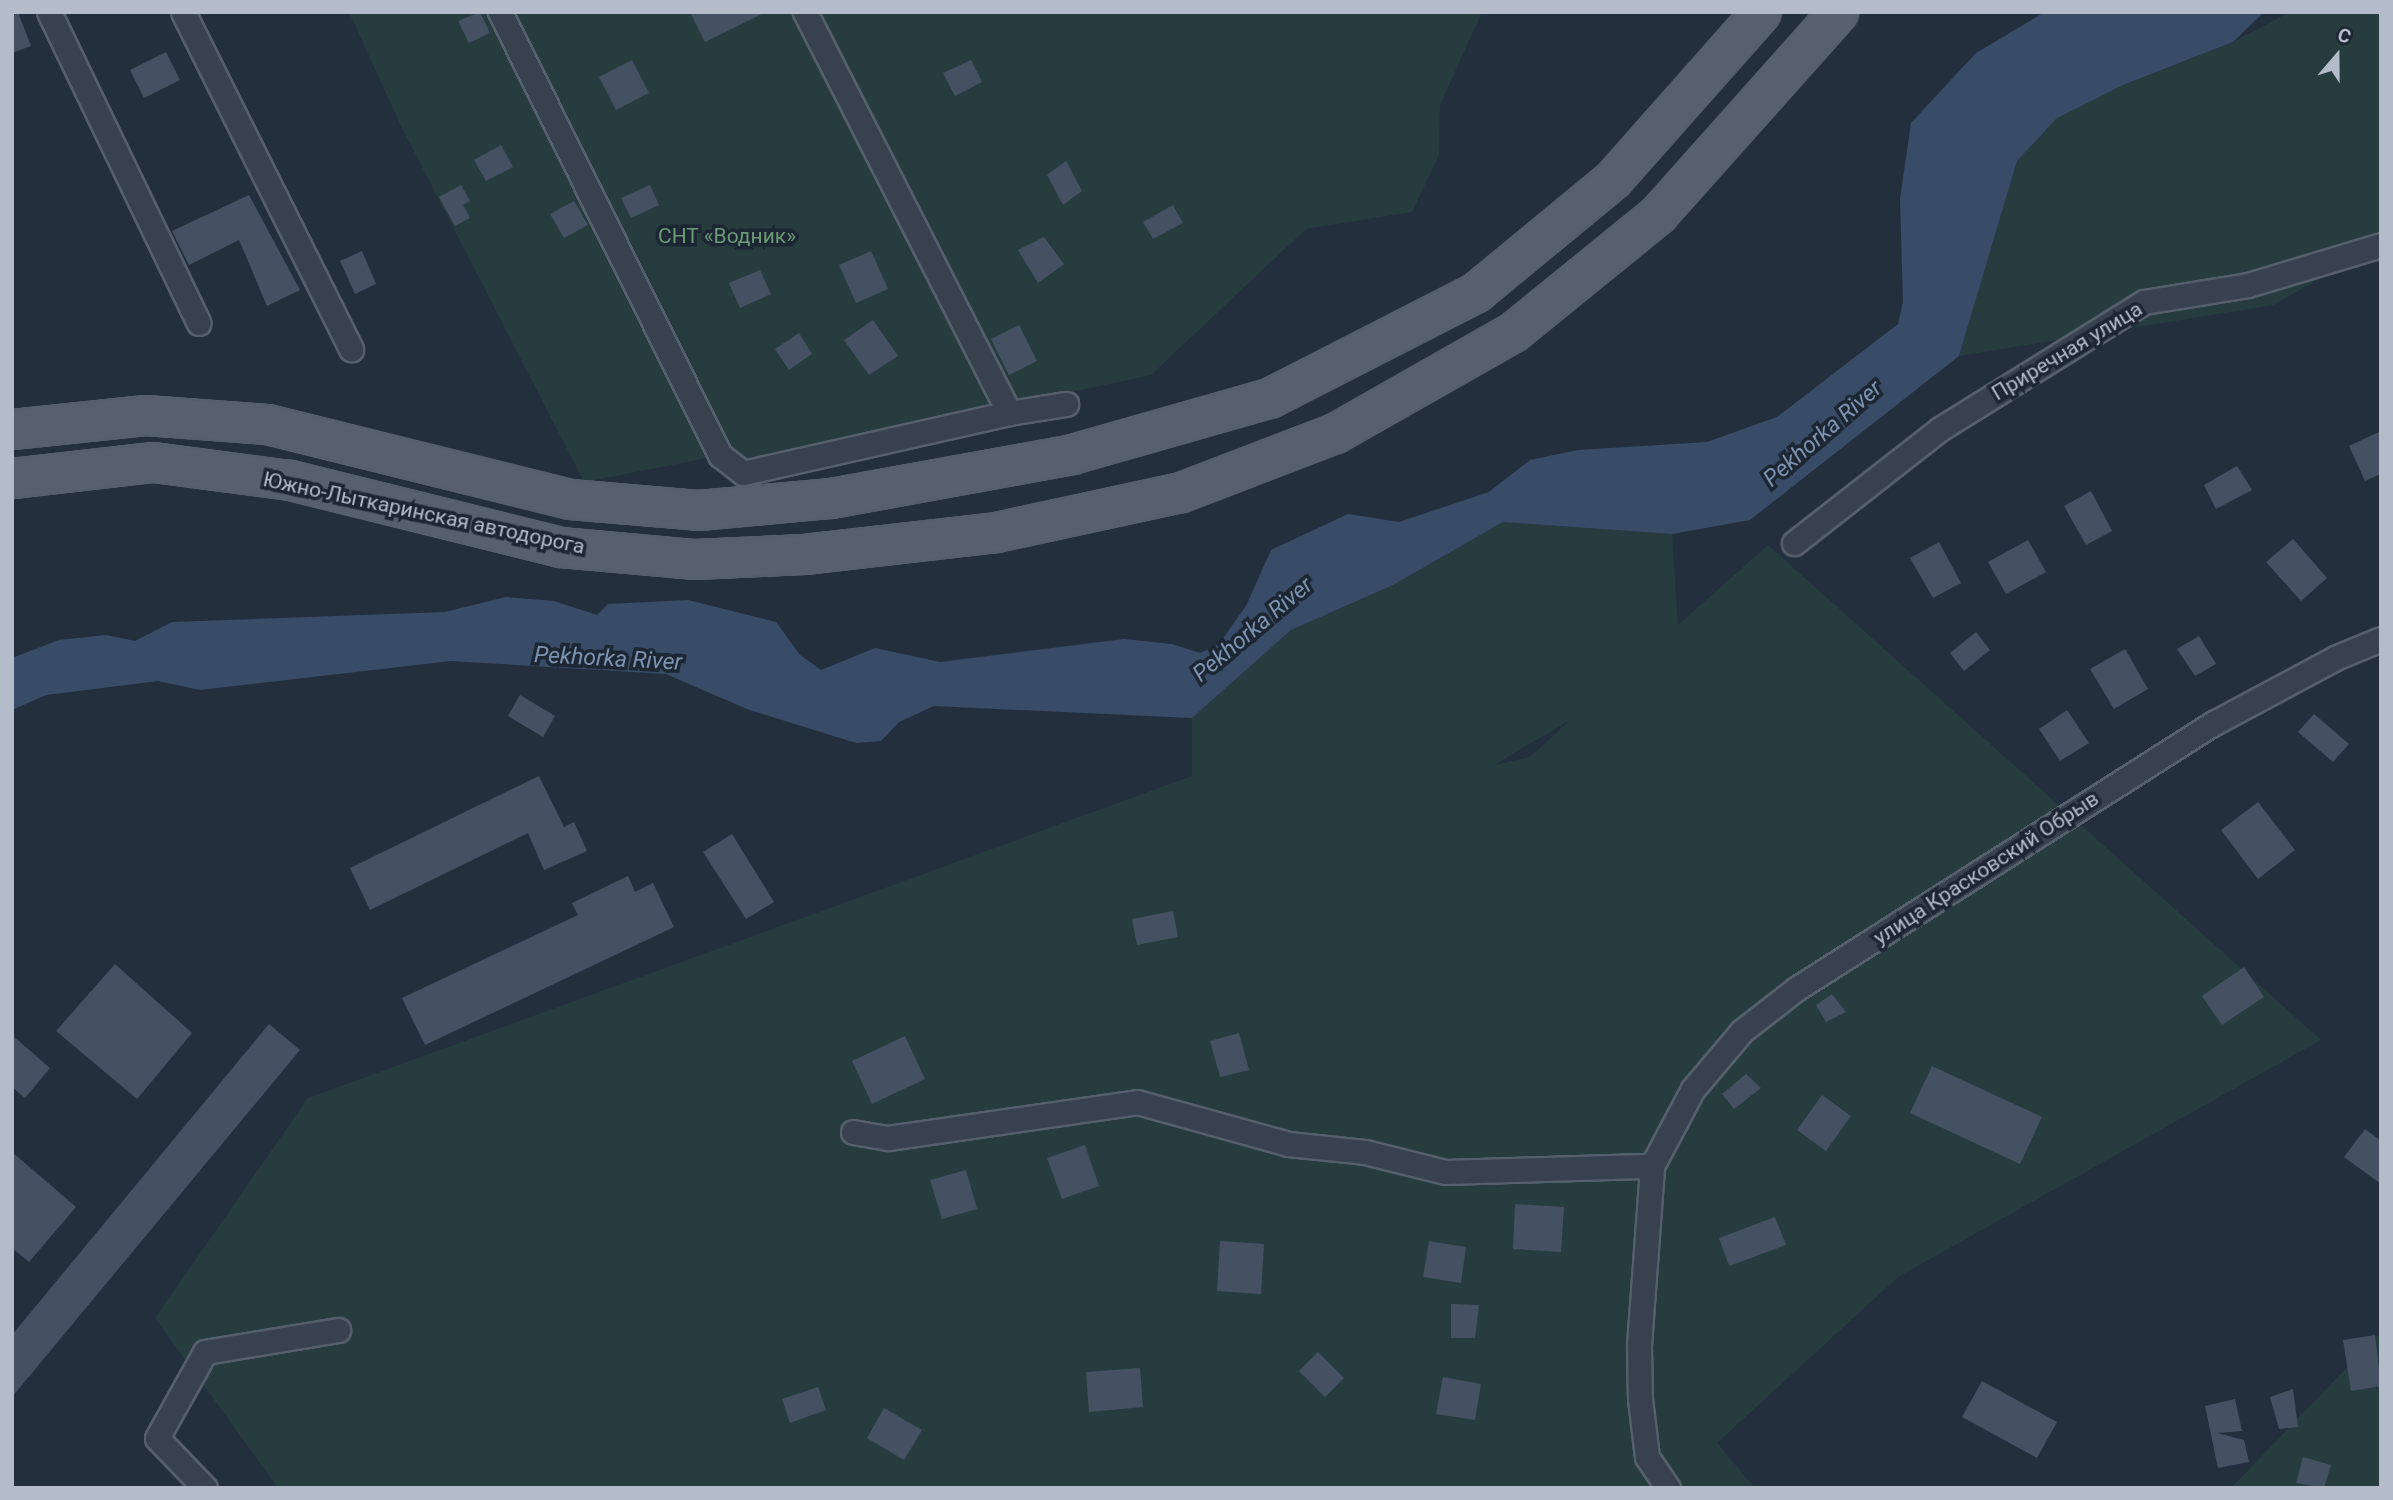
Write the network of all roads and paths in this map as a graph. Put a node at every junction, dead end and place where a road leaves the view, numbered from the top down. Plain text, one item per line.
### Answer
1 (49, 12) edge
2 (183, 12) edge
3 (500, 12) edge
4 (805, 12) edge
5 (1761, 12) edge
6 (1838, 12) edge
7 (2381, 245) edge
8 (199, 323) dead end
9 (351, 349) dead end
10 (1066, 404) dead end
11 (1009, 413) junction
12 (12, 429) edge
13 (12, 478) edge
14 (1794, 543) dead end
15 (2381, 639) edge
16 (853, 1132) dead end
17 (1652, 1166) junction
18 (338, 1329) dead end
19 (205, 1488) edge
20 (1668, 1488) edge

1 - 8 street
2 - 9 street
3 - 11 street
4 - 11 street
5 - 12 main road, Южно-Лыткаринская автодорога
6 - 13 main road, Южно-Лыткаринская автодорога
7 - 14 street, Приречная улица
10 - 11 street
15 - 17 street, улица Красковский Обрыв
16 - 17 street
17 - 20 street, улица Красковский Обрыв
18 - 19 street

